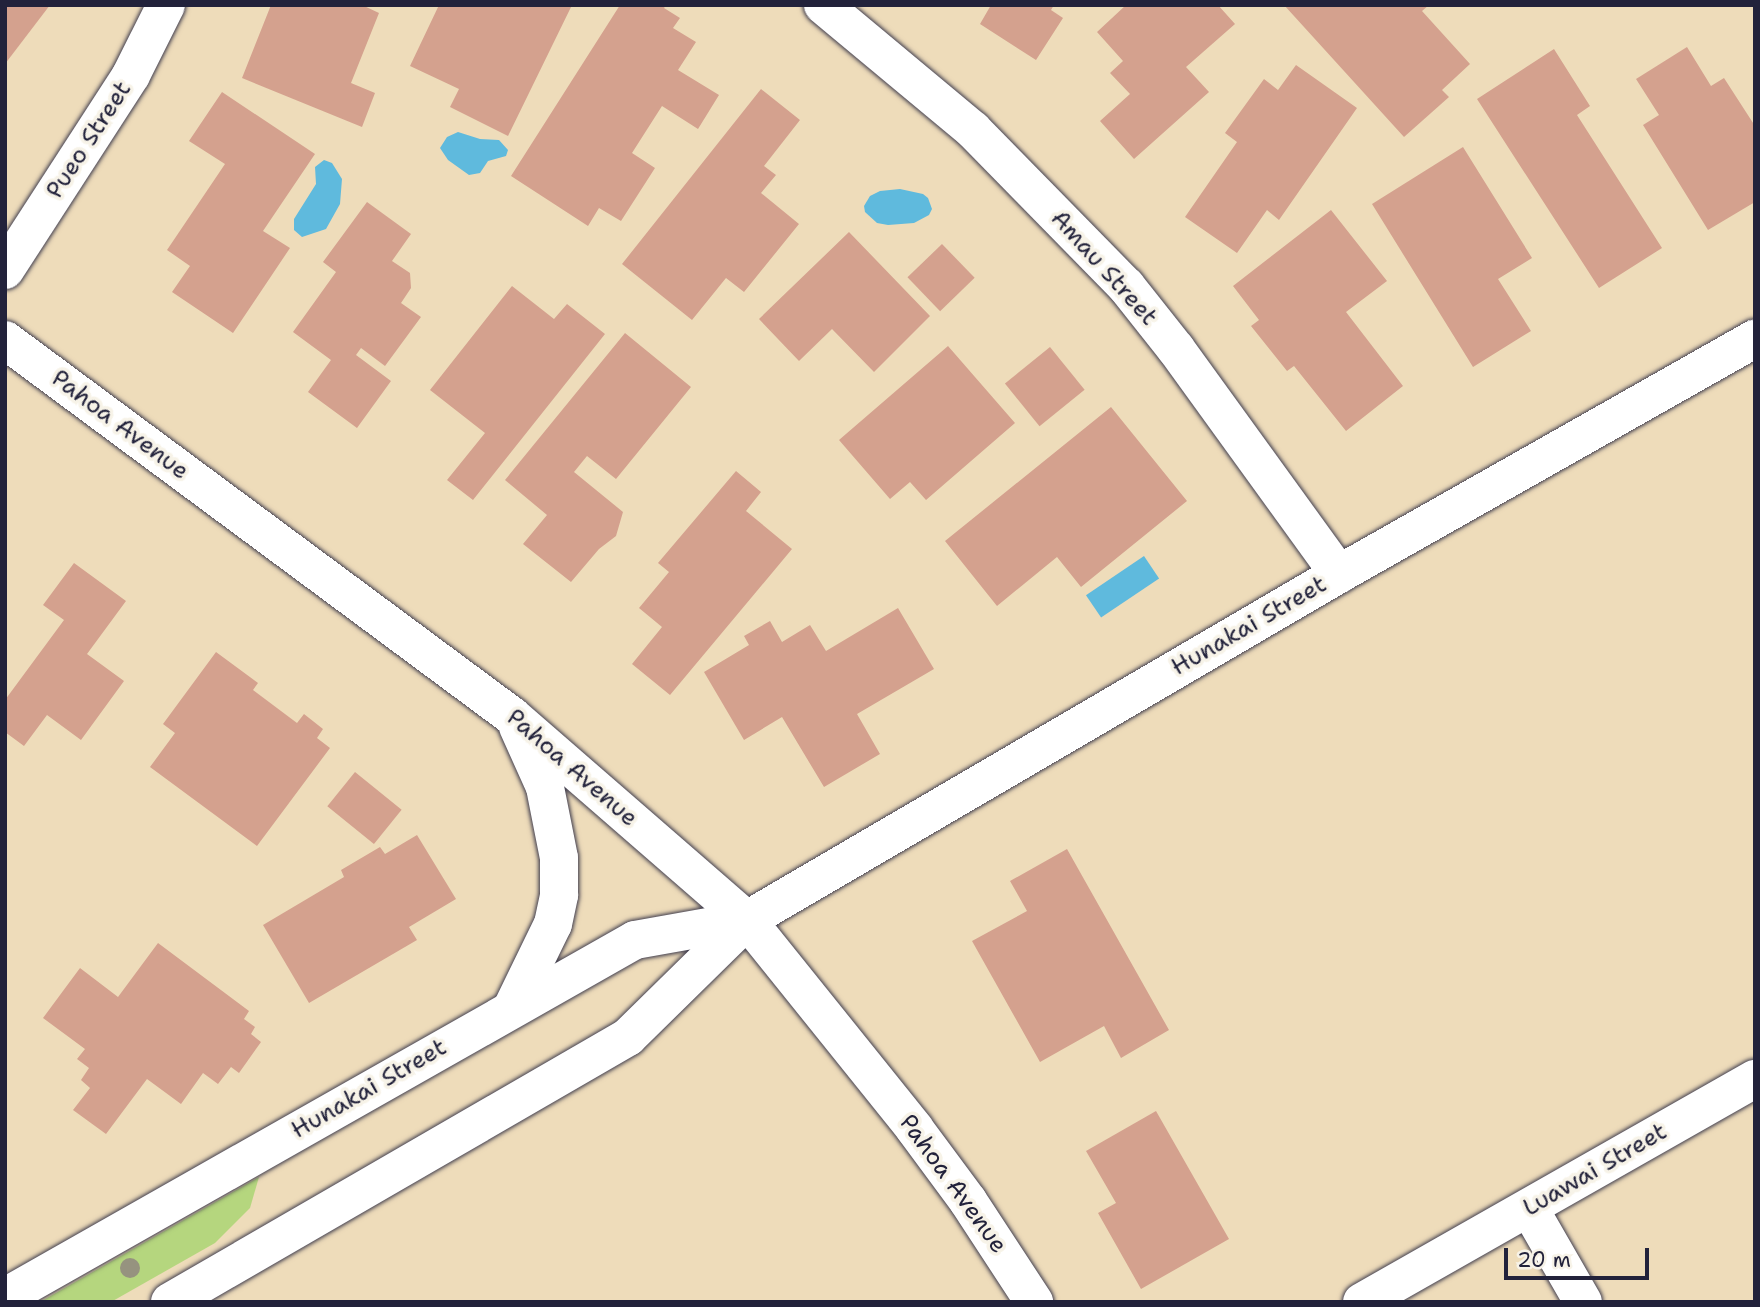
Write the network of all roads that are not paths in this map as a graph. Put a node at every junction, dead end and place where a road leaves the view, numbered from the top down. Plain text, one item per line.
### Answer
1 (166, 5) edge
2 (823, 5) edge
3 (5, 270) edge
4 (1755, 339) edge
5 (5, 340) edge
6 (1339, 574) junction
7 (512, 716) junction
8 (747, 920) junction
9 (512, 1008) junction
10 (1755, 1079) edge
11 (1529, 1208) junction
12 (5, 1297) edge
13 (170, 1302) edge
14 (1034, 1302) edge
15 (1362, 1302) edge
16 (1583, 1302) edge

1 - 3 street, Pueo Street
2 - 6 street, Amau Street
4 - 6 street, Hunakai Street
5 - 7 street, Pahoa Avenue
6 - 8 street, Hunakai Street
7 - 8 street, Pahoa Avenue
7 - 9 street
8 - 9 street, Hunakai Street
8 - 13 street, Hunakai Street
8 - 14 street, Pahoa Avenue
9 - 12 street, Hunakai Street
10 - 11 street, Luawai Street
11 - 15 street, Luawai Street
11 - 16 street

